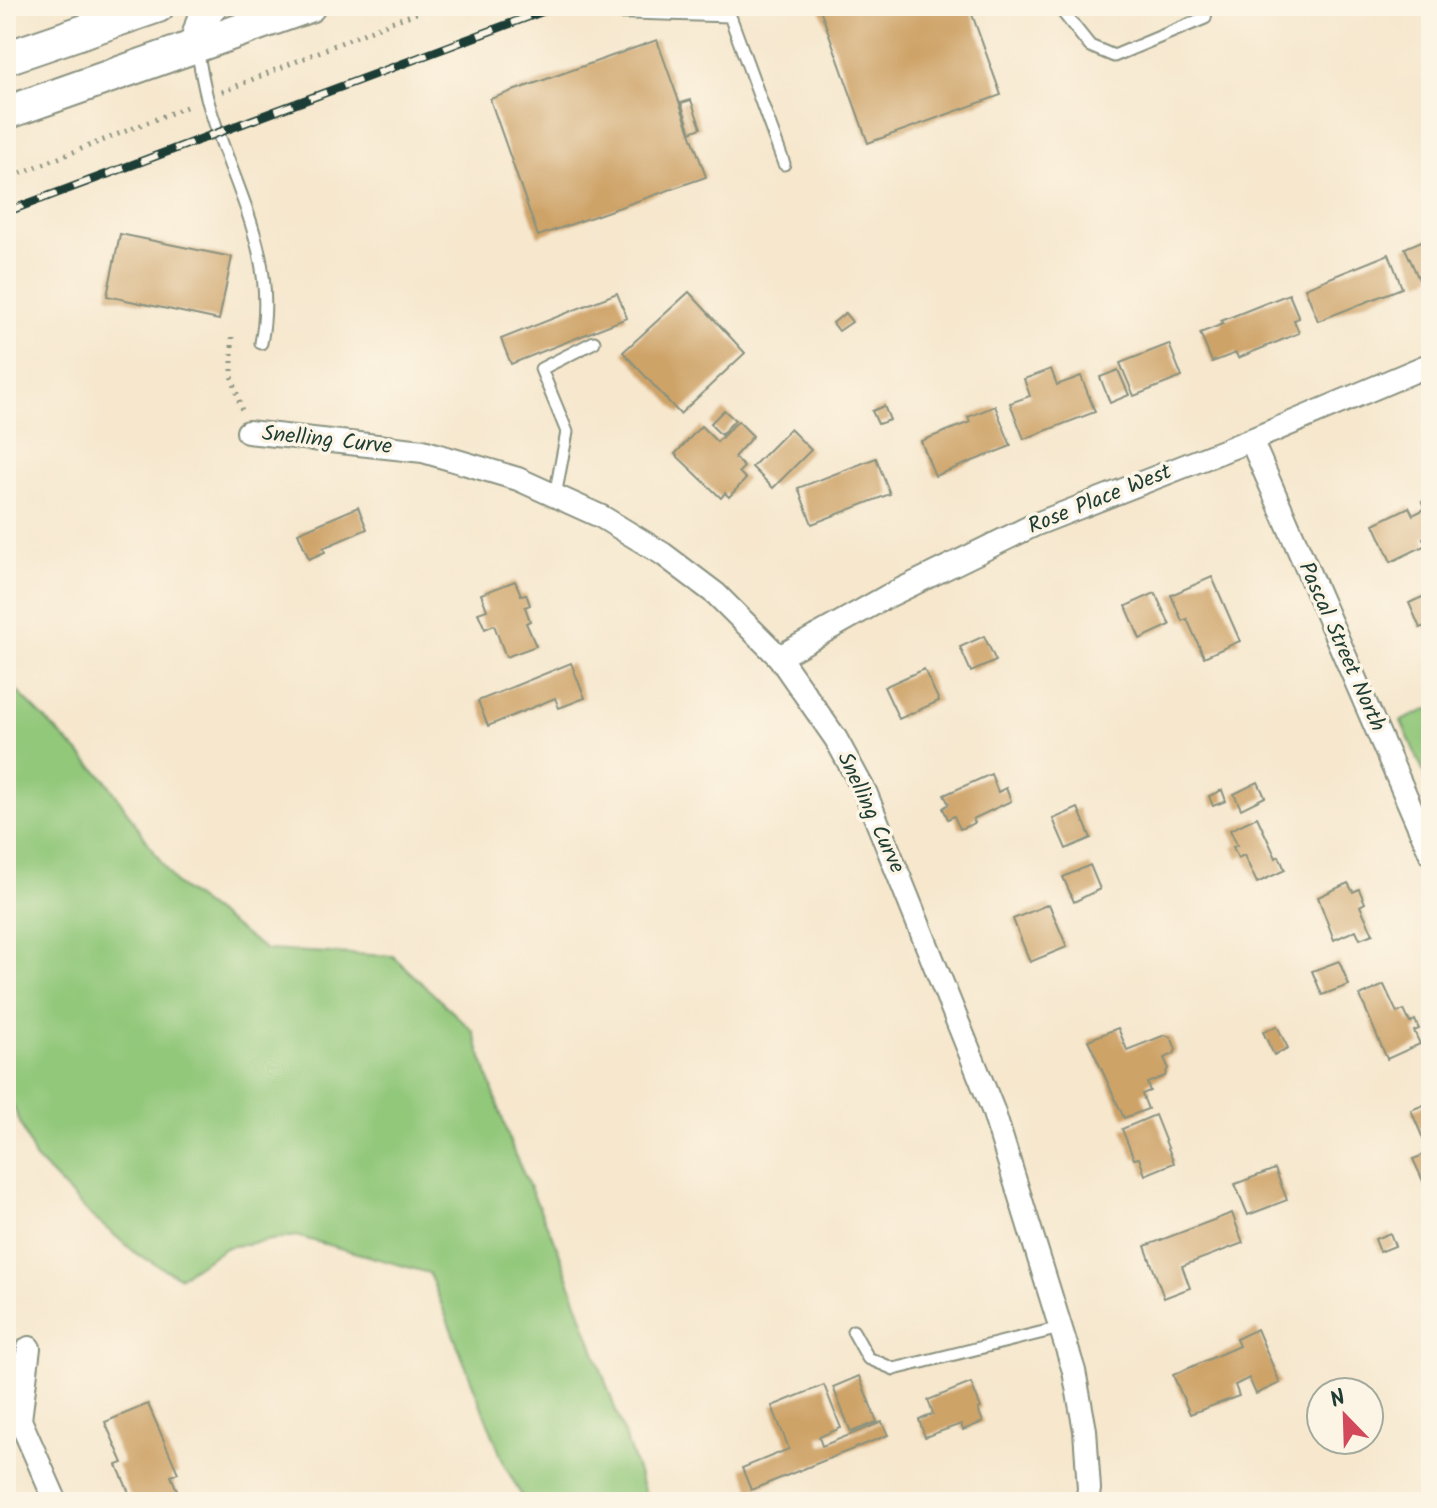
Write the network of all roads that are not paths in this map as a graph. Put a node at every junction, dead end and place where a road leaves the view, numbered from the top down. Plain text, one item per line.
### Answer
1 (158, 6) edge
2 (211, 6) edge
3 (309, 6) edge
4 (597, 6) edge
5 (1058, 6) edge
6 (1207, 6) edge
7 (196, 44) junction
8 (6, 58) edge
9 (6, 113) edge
10 (784, 164) dead end
11 (594, 342) dead end
12 (261, 343) dead end
13 (1431, 364) edge
14 (248, 432) road end
15 (1251, 440) junction
16 (555, 496) junction
17 (779, 657) junction
18 (1431, 854) edge
19 (1060, 1328) junction
20 (853, 1331) dead end
21 (29, 1348) dead end
22 (56, 1502) edge
23 (1087, 1502) edge

1 - 8 main road
2 - 7 main road
3 - 7 main road
4 - 10 lane
5 - 6 lane
7 - 9 main road
7 - 12 lane
11 - 16 lane
13 - 15 street, Rose Place West
14 - 16 street, Snelling Curve
15 - 17 street, Rose Place West
15 - 18 street, Pascal Street North
16 - 17 street, Snelling Curve
17 - 19 street, Snelling Curve
19 - 20 lane
19 - 23 street, Snelling Curve
21 - 22 street

